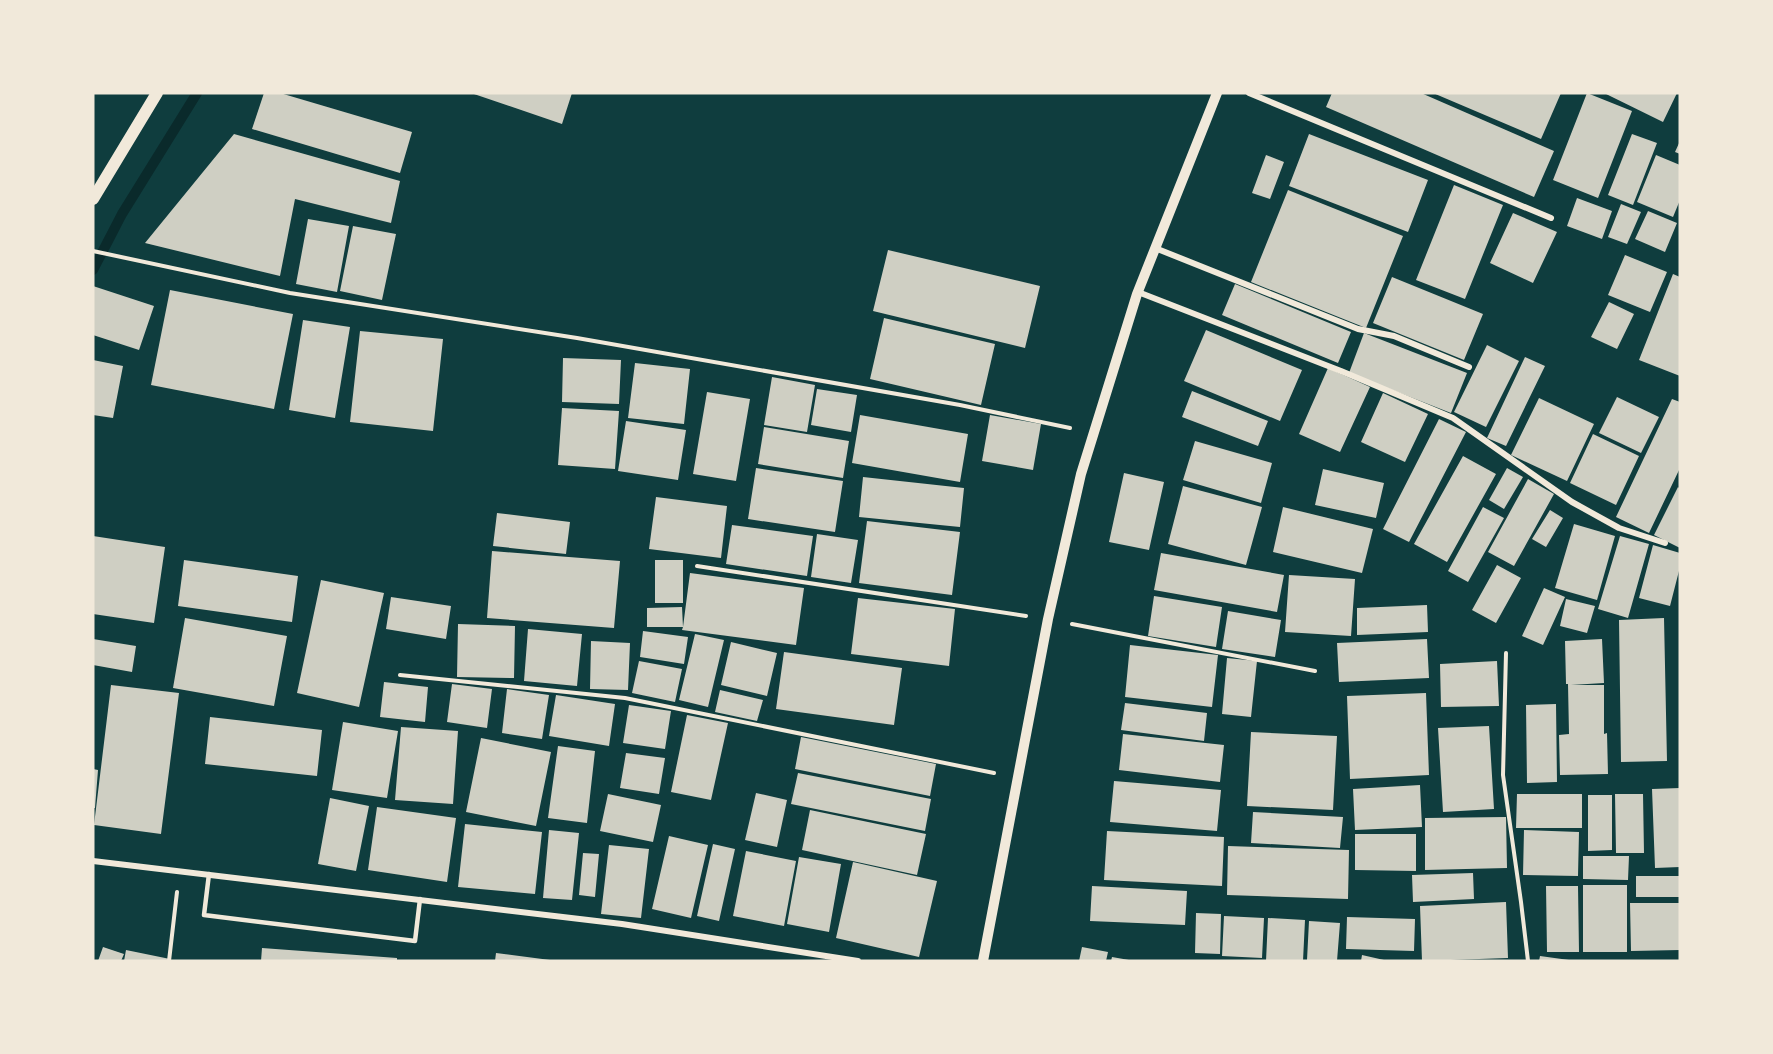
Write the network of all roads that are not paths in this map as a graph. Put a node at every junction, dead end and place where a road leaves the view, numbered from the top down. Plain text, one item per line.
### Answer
1 (157, 93) edge
2 (1217, 93) edge
3 (1249, 93) edge
4 (93, 199) edge
5 (1551, 218) dead end
6 (1155, 248) junction
7 (1138, 292) junction
8 (1469, 367) dead end
9 (1665, 543) dead end
10 (93, 861) edge
11 (209, 874) junction
12 (420, 899) junction
13 (858, 961) edge
14 (983, 961) edge

1 - 4 main road
2 - 6 street
3 - 5 street
6 - 7 street
6 - 8 street
7 - 9 street
7 - 14 street
10 - 11 street
11 - 12 street
11 - 12 lane
12 - 13 street

